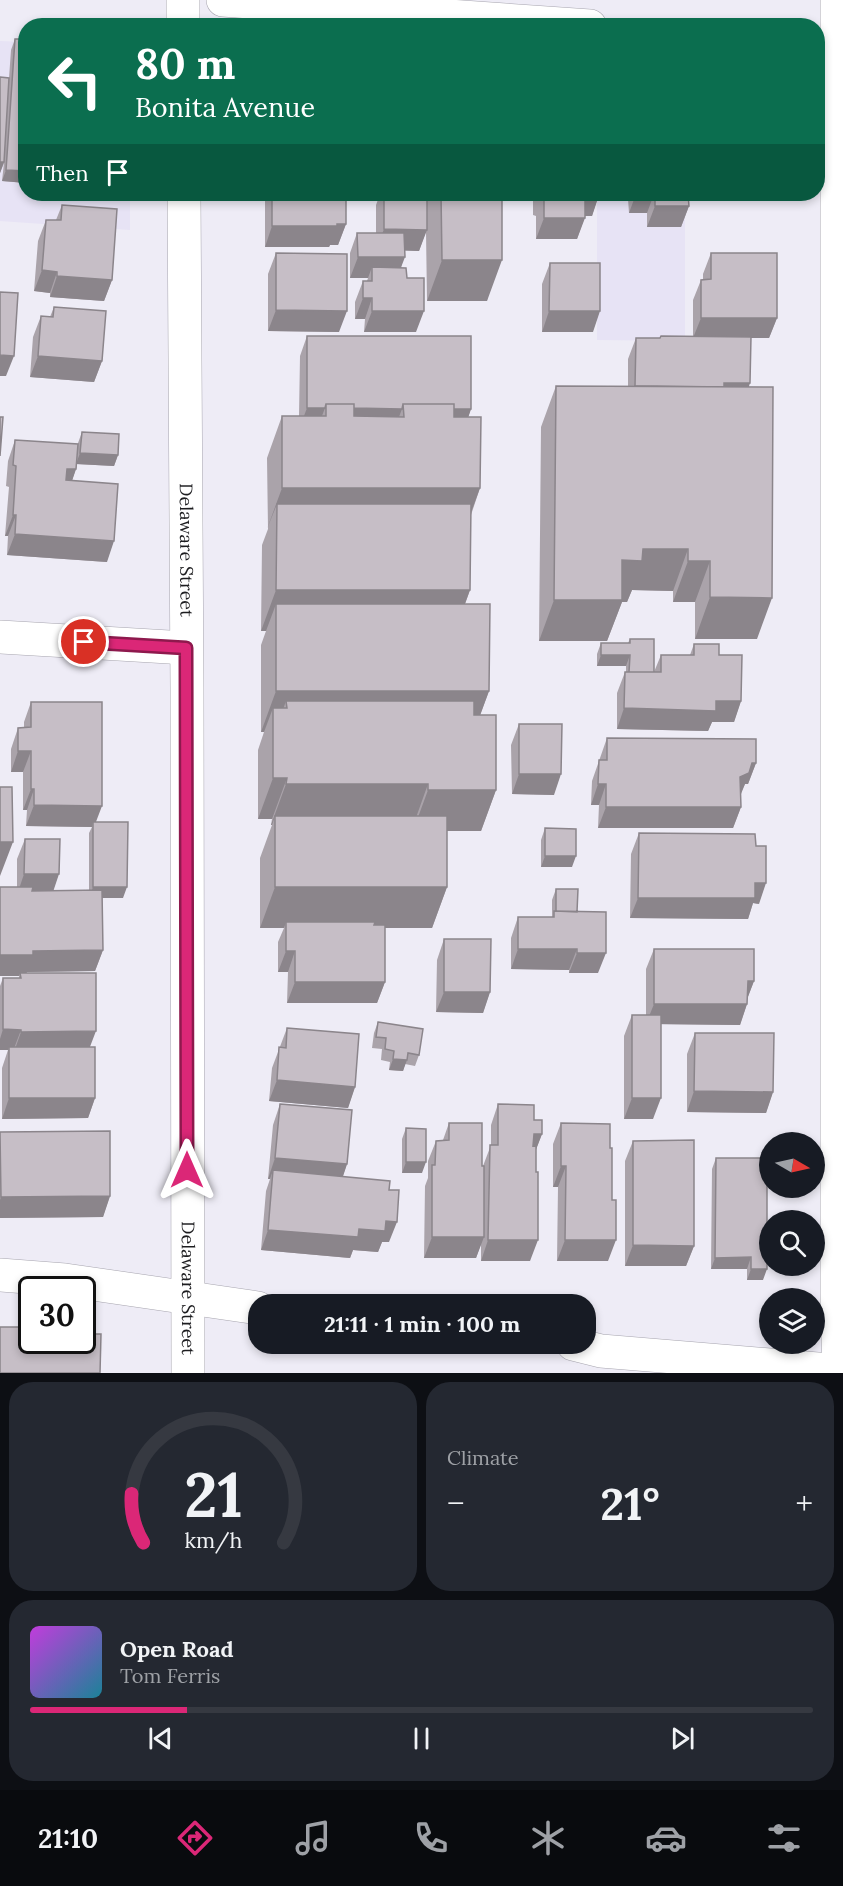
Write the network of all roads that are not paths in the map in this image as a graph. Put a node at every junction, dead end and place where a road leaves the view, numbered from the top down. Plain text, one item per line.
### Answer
1 (183, 0) edge
2 (223, 0) edge
3 (837, 0) edge
4 (183, 18) edge
5 (477, 18) edge
6 (833, 43) edge
7 (184, 201) edge
8 (0, 637) edge
9 (186, 648) junction
10 (0, 1275) edge
11 (188, 1299) junction
12 (248, 1307) edge
13 (596, 1350) edge
14 (840, 1371) edge
15 (188, 1373) edge

1 - 4 street
2 - 5 street
3 - 6 street
6 - 14 street
7 - 9 street, Delaware Street
8 - 9 street
9 - 11 street, Delaware Street
10 - 11 street
11 - 12 street
11 - 15 street, Delaware Street
13 - 14 street

